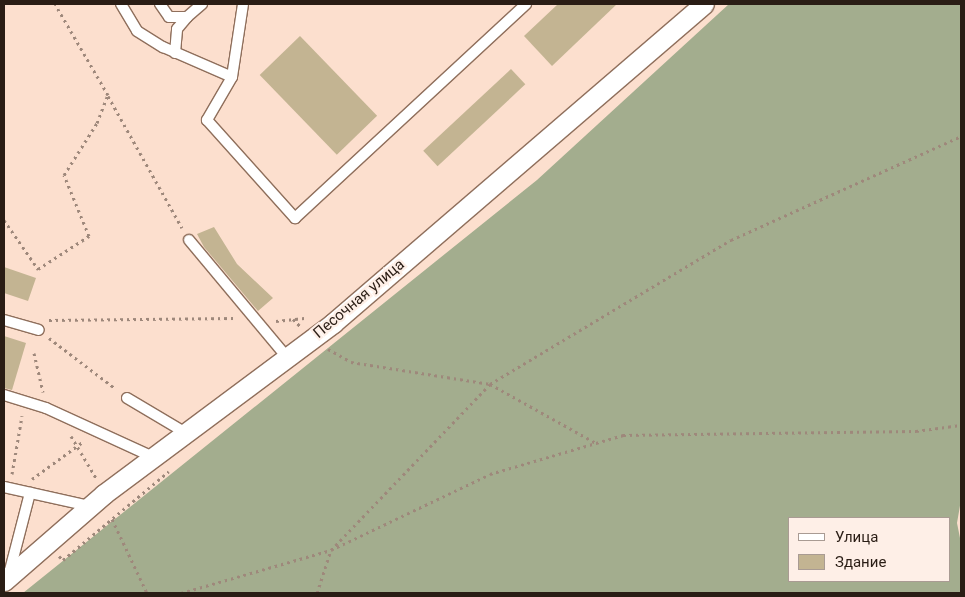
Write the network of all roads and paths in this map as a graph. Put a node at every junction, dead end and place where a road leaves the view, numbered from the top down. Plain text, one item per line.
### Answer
1 (55, 4) edge
2 (122, 4) edge
3 (160, 4) edge
4 (202, 4) edge
5 (243, 4) edge
6 (526, 4) edge
7 (704, 4) edge
8 (187, 17) junction
9 (175, 53) junction
10 (232, 77) junction
11 (108, 95) junction
12 (961, 136) edge
13 (4, 220) edge
14 (189, 240) joint
15 (255, 318) junction
16 (4, 320) edge
17 (293, 320) junction
18 (333, 323) junction
19 (40, 325) junction
20 (313, 338) junction
21 (287, 357) junction
22 (490, 384) junction
23 (4, 395) edge
24 (127, 398) joint
25 (24, 401) junction
26 (961, 425) edge
27 (97, 432) junction
28 (186, 432) junction
29 (596, 443) junction
30 (153, 457) junction
31 (10, 488) edge
32 (30, 493) junction
33 (90, 506) junction
34 (331, 550) junction
35 (6, 579) edge
36 (147, 593) edge
37 (180, 593) edge
38 (317, 593) edge

1 - 11 path
2 - 9 lane
3 - 8 lane
4 - 8 lane
5 - 10 lane
6 - 10 lane
7 - 18 street, Песочная улица
8 - 9 lane
9 - 10 lane
11 - 13 path
11 - 14 path
12 - 22 path
14 - 15 lane
15 - 17 path
15 - 19 path
15 - 21 lane
16 - 19 lane
17 - 18 path
17 - 20 path
18 - 20 street, Песочная улица
19 - 24 path
20 - 21 street, Песочная улица
20 - 22 path
21 - 28 street, Песочная улица
22 - 29 path
22 - 34 path
23 - 25 lane
24 - 28 lane
25 - 27 lane
25 - 31 path
26 - 29 path
27 - 30 lane
27 - 31 path
28 - 30 street, Песочная улица
29 - 34 path
30 - 33 street, Песочная улица
31 - 32 lane
32 - 33 lane
32 - 35 lane
33 - 35 street, Песочная улица
33 - 36 path
34 - 37 path
34 - 38 path

